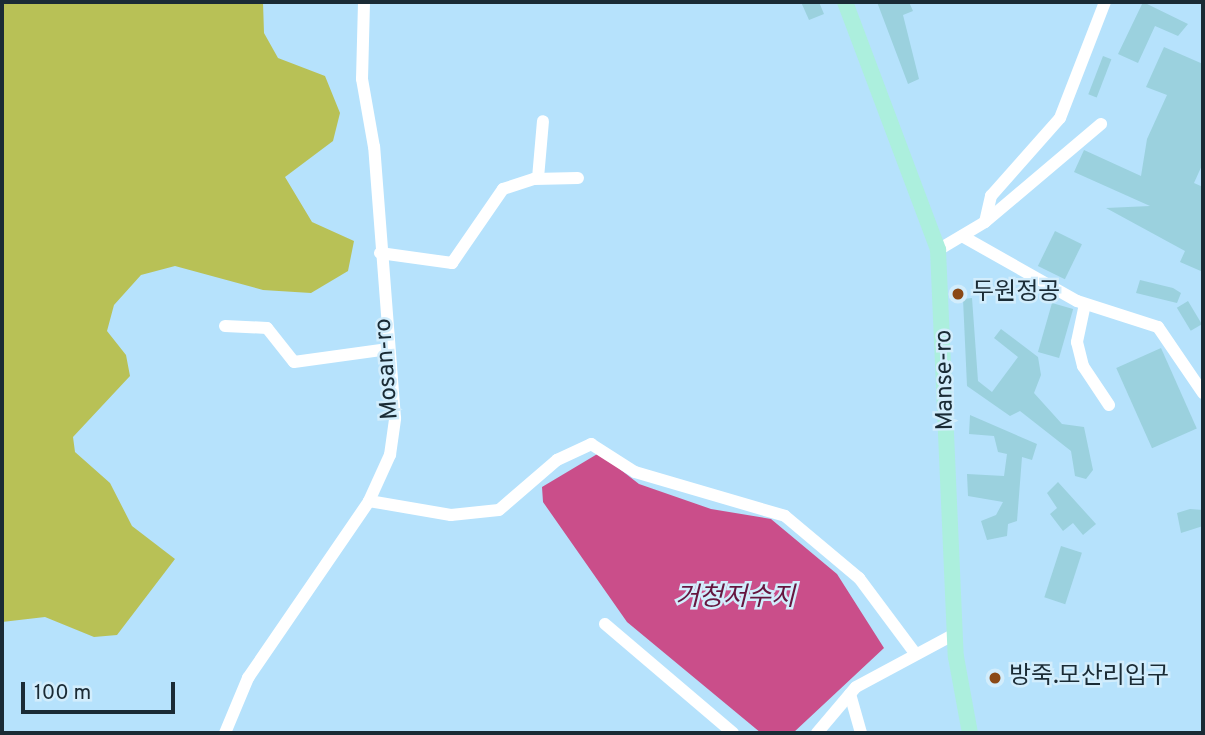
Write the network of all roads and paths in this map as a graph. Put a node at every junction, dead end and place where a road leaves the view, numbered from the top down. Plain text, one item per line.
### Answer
1 (364, 2) edge
2 (845, 2) edge
3 (1105, 2) edge
4 (543, 121) dead end
5 (1101, 124) dead end
6 (538, 178) junction
7 (578, 178) dead end
8 (985, 222) junction
9 (961, 236) junction
10 (938, 250) junction
11 (380, 253) junction
12 (1085, 304) junction
13 (225, 326) dead end
14 (388, 349) junction
15 (1203, 393) edge
16 (1109, 405) dead end
17 (369, 501) junction
18 (605, 624) dead end
19 (955, 634) junction
20 (915, 653) junction
21 (850, 694) junction
22 (225, 733) edge
23 (733, 733) edge
24 (817, 733) edge
25 (861, 733) edge
26 (970, 733) edge

1 - 11 street, Mosan-ro
2 - 10 main road, Manse-ro
3 - 8 street
4 - 6 street
5 - 8 street
6 - 7 street
6 - 11 street
8 - 9 street
9 - 10 street
9 - 12 street
10 - 19 main road, Manse-ro
11 - 14 street, Mosan-ro
12 - 15 street
12 - 16 street
13 - 14 street
14 - 17 street, Mosan-ro
17 - 20 street
17 - 22 street, Mosan-ro
18 - 23 street
19 - 20 street
19 - 26 main road, Manse-ro
20 - 21 street
21 - 24 street
21 - 25 street

